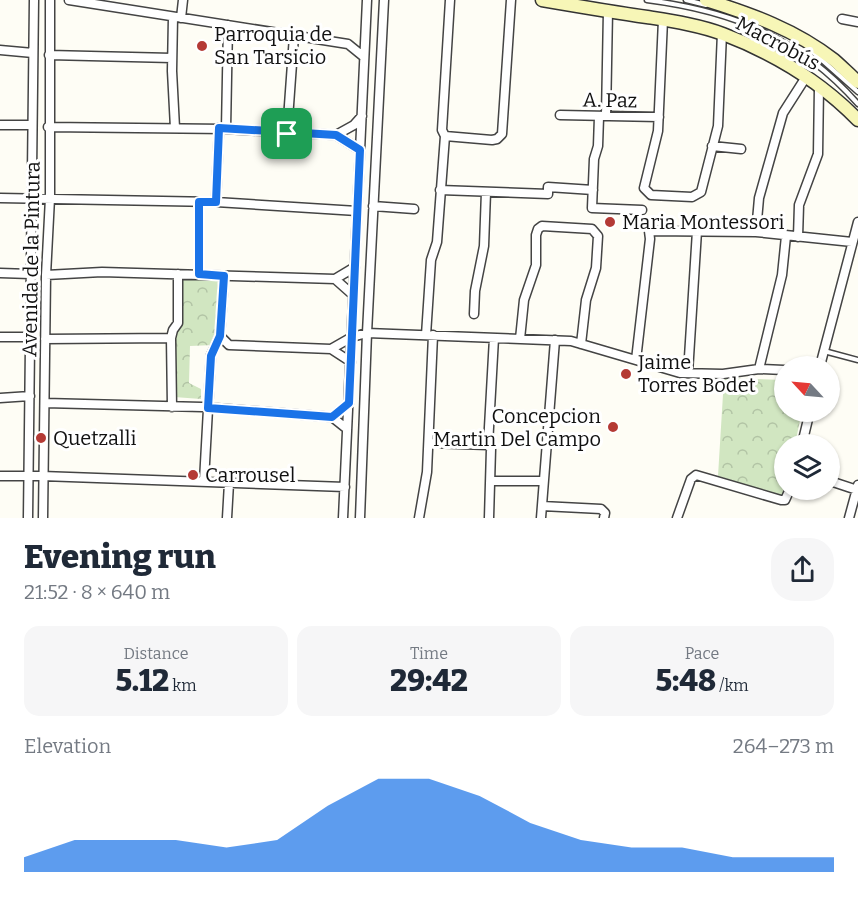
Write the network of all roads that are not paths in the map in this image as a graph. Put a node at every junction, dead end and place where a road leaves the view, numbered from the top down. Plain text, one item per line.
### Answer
1 (34, 0) edge
2 (50, 0) edge
3 (69, 0) edge
4 (183, 0) edge
5 (367, 0) edge
6 (384, 0) edge
7 (450, 0) edge
8 (511, 0) edge
9 (542, 0) edge
10 (566, 0) edge
11 (647, 0) edge
12 (686, 0) edge
13 (706, 0) edge
14 (608, 11) junction
15 (177, 17) junction
16 (842, 19) dead end
17 (663, 20) junction
18 (858, 22) edge
19 (228, 25) junction
20 (722, 33) junction
21 (365, 34) junction
22 (294, 36) junction
23 (348, 44) junction
24 (0, 50) edge
25 (33, 53) junction
26 (49, 55) junction
27 (364, 57) junction
28 (172, 58) junction
29 (806, 77) junction
30 (858, 82) edge
31 (819, 87) junction
32 (858, 92) edge
33 (858, 104) edge
34 (560, 115) dead end
35 (362, 116) junction
36 (602, 117) junction
37 (659, 117) junction
38 (858, 118) edge
39 (0, 125) edge
40 (32, 125) junction
41 (48, 127) junction
42 (222, 128) junction
43 (175, 129) junction
44 (287, 134) junction
45 (336, 135) junction
46 (445, 136) junction
47 (712, 146) junction
48 (741, 149) dead end
49 (360, 150) junction
50 (440, 190) junction
51 (592, 190) junction
52 (486, 192) junction
53 (0, 198) edge
54 (31, 198) junction
55 (50, 198) junction
56 (199, 202) junction
57 (216, 202) junction
58 (373, 206) junction
59 (414, 208) dead end
60 (642, 210) dead end
61 (357, 211) junction
62 (858, 222) edge
63 (698, 231) junction
64 (756, 232) junction
65 (786, 236) junction
66 (798, 237) junction
67 (852, 242) junction
68 (355, 267) junction
69 (0, 273) edge
70 (30, 274) junction
71 (178, 274) junction
72 (199, 274) junction
73 (46, 275) junction
74 (224, 276) junction
75 (335, 279) junction
76 (353, 295) junction
77 (474, 314) dead end
78 (367, 333) junction
79 (430, 335) junction
80 (0, 337) edge
81 (29, 337) junction
82 (352, 337) junction
83 (171, 338) junction
84 (494, 338) junction
85 (45, 339) junction
86 (222, 339) junction
87 (520, 339) junction
88 (555, 340) junction
89 (581, 344) junction
90 (331, 349) junction
91 (824, 351) junction
92 (823, 356) edge
93 (636, 360) junction
94 (858, 360) edge
95 (351, 362) junction
96 (759, 369) junction
97 (774, 370) edge
98 (688, 373) junction
99 (30, 396) junction
100 (0, 398) edge
101 (349, 403) junction
102 (45, 404) junction
103 (172, 407) junction
104 (208, 408) junction
105 (332, 417) junction
106 (347, 429) junction
107 (430, 443) junction
108 (488, 445) junction
109 (0, 476) edge
110 (42, 476) junction
111 (27, 477) junction
112 (204, 481) junction
113 (491, 481) junction
114 (543, 481) junction
115 (229, 483) junction
116 (840, 484) edge
117 (345, 487) junction
118 (857, 488) edge
119 (774, 497) edge
120 (542, 506) junction
121 (852, 517) edge
122 (28, 518) edge
123 (43, 518) edge
124 (227, 518) edge
125 (344, 518) edge
126 (360, 518) edge
127 (419, 518) edge
128 (489, 518) edge
129 (541, 518) edge
130 (604, 518) edge
131 (677, 518) edge

1 - 25 street, Avenida de la Pintura
2 - 26 street, Avenida de la Pintura
3 - 15 street
4 - 15 street
5 - 21 street
6 - 58 street
7 - 46 street
8 - 46 street
9 - 14 street
10 - 38 lane, Macrobús
11 - 33 lane
12 - 32 lane, Macrobús
13 - 30 street
14 - 17 street
14 - 36 street
15 - 19 street
15 - 28 street
16 - 18 street
17 - 20 street
17 - 37 street
19 - 22 street
19 - 42 street
20 - 29 street
20 - 47 street
21 - 23 street
21 - 27 street
22 - 23 street
22 - 44 street
23 - 27 street
24 - 25 street
25 - 40 street, Avenida de la Pintura
26 - 28 street
26 - 41 street, Avenida de la Pintura
27 - 35 street
28 - 43 street
29 - 31 street
29 - 64 street
31 - 38 street
31 - 66 street
34 - 36 street, A. Paz
35 - 45 street
35 - 49 street
36 - 37 street, A. Paz
36 - 51 street
37 - 47 street
39 - 40 street
40 - 54 street, Avenida de la Pintura
41 - 43 street
41 - 55 street, Avenida de la Pintura
42 - 43 street
42 - 44 street
42 - 57 street
44 - 45 street
45 - 49 street
46 - 50 street
47 - 48 street
49 - 61 street
50 - 52 street
50 - 79 street
51 - 52 street
51 - 60 street
52 - 77 street
53 - 54 street
54 - 55 street
54 - 70 street, Avenida de la Pintura
55 - 56 street
55 - 73 street, Avenida de la Pintura
56 - 57 street
56 - 72 street
57 - 61 street
58 - 59 street
58 - 78 street
61 - 68 street
62 - 67 street
63 - 64 street
63 - 93 street
63 - 98 street
64 - 65 street
65 - 66 street
65 - 96 street
66 - 67 street
67 - 91 street
68 - 75 street
68 - 76 street
69 - 70 street
70 - 81 street, Avenida de la Pintura
71 - 72 street
71 - 73 street
71 - 83 street
72 - 74 street
73 - 85 street, Avenida de la Pintura
74 - 75 street
74 - 86 street
75 - 76 street
76 - 82 street
78 - 79 street
78 - 82 street
78 - 126 street
79 - 84 street
79 - 107 street
80 - 81 street
81 - 99 street, Avenida de la Pintura
82 - 90 street
82 - 95 street
83 - 85 street
83 - 103 street
84 - 87 street
84 - 108 street
85 - 102 street, Avenida de la Pintura
86 - 90 street
86 - 104 street
87 - 88 street
87 - 89 street
88 - 89 street
88 - 114 street
89 - 93 street
90 - 95 street
91 - 92 street
91 - 94 lane
93 - 98 street
95 - 101 street
96 - 97 street
96 - 98 street
99 - 100 street
99 - 111 street, Avenida de la Pintura
101 - 105 street
101 - 106 street
102 - 103 street
102 - 110 street, Avenida de la Pintura
103 - 104 street
104 - 105 street
104 - 112 street
105 - 106 street
106 - 117 street
107 - 108 street
107 - 127 street
108 - 113 street
109 - 111 street
110 - 111 street
110 - 112 street
110 - 123 street, Avenida de la Pintura
111 - 122 street, Avenida de la Pintura
112 - 115 street
113 - 114 street
113 - 128 street
114 - 120 street
115 - 117 street
115 - 124 street
116 - 118 street
117 - 125 street
118 - 121 street
119 - 131 street
120 - 129 street
120 - 130 street

